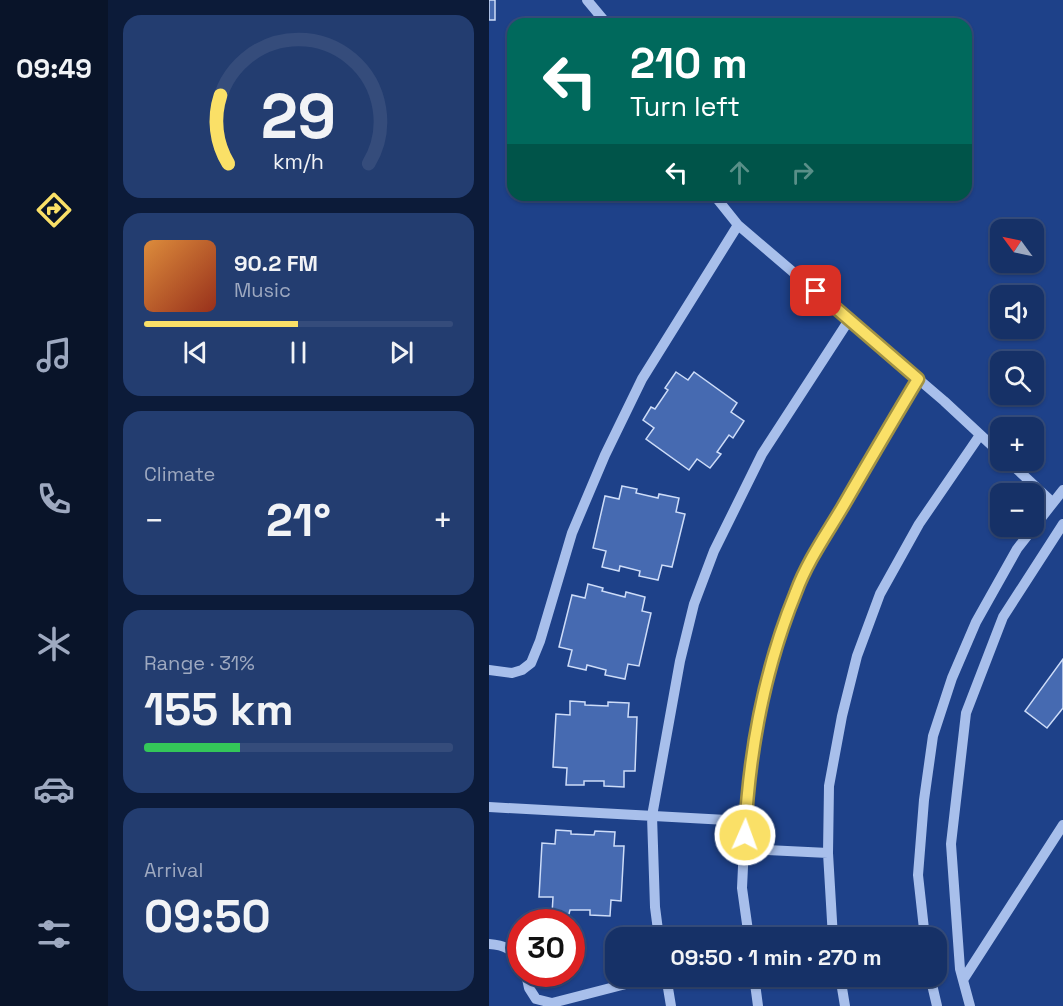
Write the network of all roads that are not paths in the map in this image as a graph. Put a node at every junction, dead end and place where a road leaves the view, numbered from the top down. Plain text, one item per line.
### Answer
1 (587, 0) edge
2 (602, 18) edge
3 (719, 201) edge
4 (738, 225) junction
5 (849, 320) junction
6 (918, 379) junction
7 (980, 435) junction
8 (990, 444) edge
9 (1019, 471) edge
10 (1063, 490) edge
11 (1052, 502) junction
12 (1063, 524) edge
13 (489, 670) edge
14 (489, 807) edge
15 (652, 816) junction
16 (745, 821) junction
17 (1063, 825) edge
18 (744, 849) junction
19 (828, 853) junction
20 (658, 927) edge
21 (748, 927) edge
22 (832, 927) edge
23 (924, 927) edge
24 (489, 944) edge
25 (507, 948) edge
26 (963, 980) junction
27 (529, 987) edge
28 (614, 987) edge
29 (668, 987) edge
30 (755, 987) edge
31 (842, 987) edge
32 (933, 987) edge
33 (671, 1006) edge
34 (758, 1006) edge
35 (845, 1006) edge
36 (937, 1006) edge
37 (970, 1006) edge

1 - 2 street
3 - 4 street
4 - 5 street
4 - 13 street
5 - 6 street
5 - 15 street
6 - 7 street
6 - 16 street
7 - 8 street
7 - 19 street
9 - 11 street
10 - 11 street
11 - 23 street
12 - 26 street
14 - 15 street
15 - 16 street
15 - 20 street
16 - 18 street
17 - 26 street
18 - 19 street
18 - 21 street
19 - 22 street
24 - 25 street
26 - 37 street
27 - 28 street
29 - 33 street
30 - 34 street
31 - 35 street
32 - 36 street

